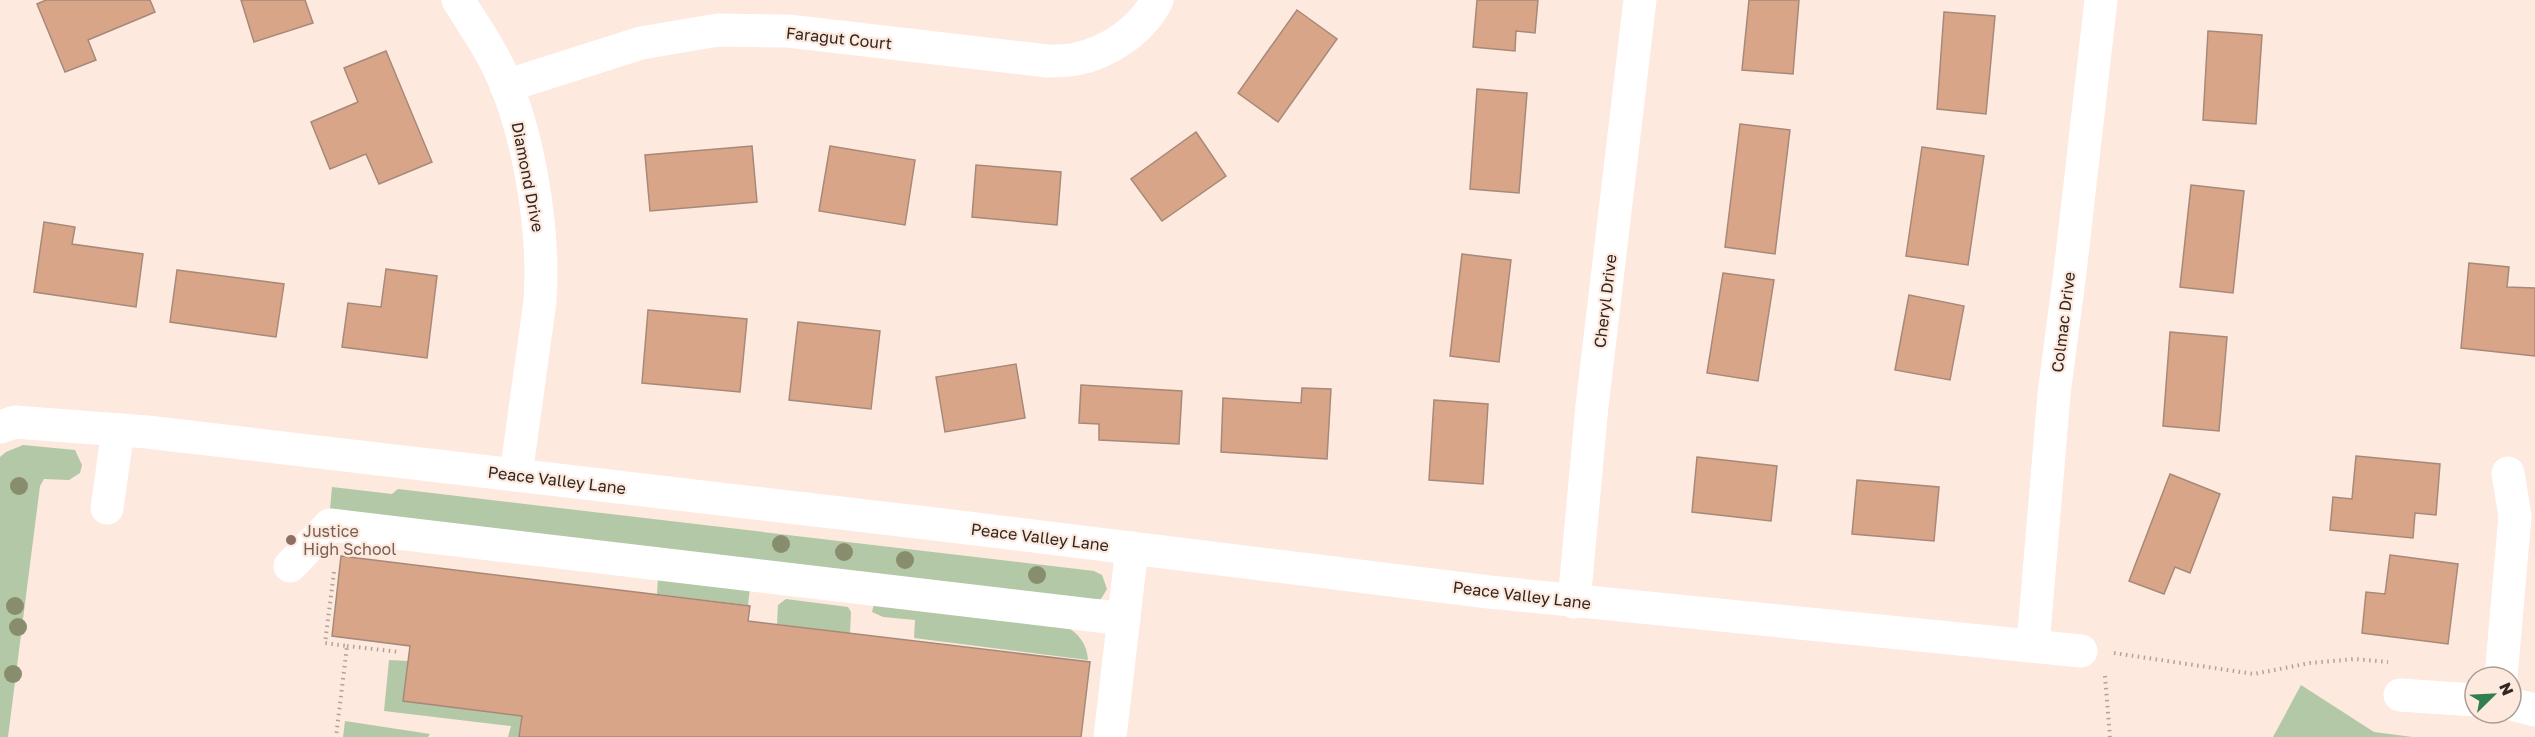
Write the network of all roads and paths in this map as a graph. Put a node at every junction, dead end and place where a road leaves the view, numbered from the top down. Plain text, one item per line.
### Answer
1 (458, 0) edge
2 (1157, 0) edge
3 (1640, 0) edge
4 (2101, 0) edge
5 (506, 86) junction
6 (0, 427) edge
7 (118, 430) junction
8 (2508, 473) dead end
9 (516, 475) junction
10 (107, 508) dead end
11 (330, 525) junction
12 (1132, 548) junction
13 (290, 567) dead end
14 (1574, 602) junction
15 (1125, 619) junction
16 (2033, 645) junction
17 (347, 646) junction
18 (2092, 651) joint
19 (400, 652) dead end
20 (2501, 665) edge
21 (2105, 672) dead end
22 (2400, 679) joint
23 (2463, 697) edge
24 (336, 737) edge
25 (1110, 737) edge
26 (2110, 737) edge

1 - 5 street, Diamond Drive
2 - 5 street, Faragut Court
3 - 14 street, Cheryl Drive
4 - 16 street, Colmac Drive
5 - 9 street, Diamond Drive
6 - 7 street, Peace Valley Lane
7 - 9 street, Peace Valley Lane
7 - 10 street
8 - 20 street
9 - 12 street, Peace Valley Lane
11 - 13 street
11 - 15 street
11 - 17 path
12 - 14 street, Peace Valley Lane
12 - 15 street
14 - 16 street, Peace Valley Lane
15 - 25 street
16 - 18 street, Peace Valley Lane
17 - 19 path
17 - 24 path
18 - 22 path
21 - 26 path
22 - 23 street

